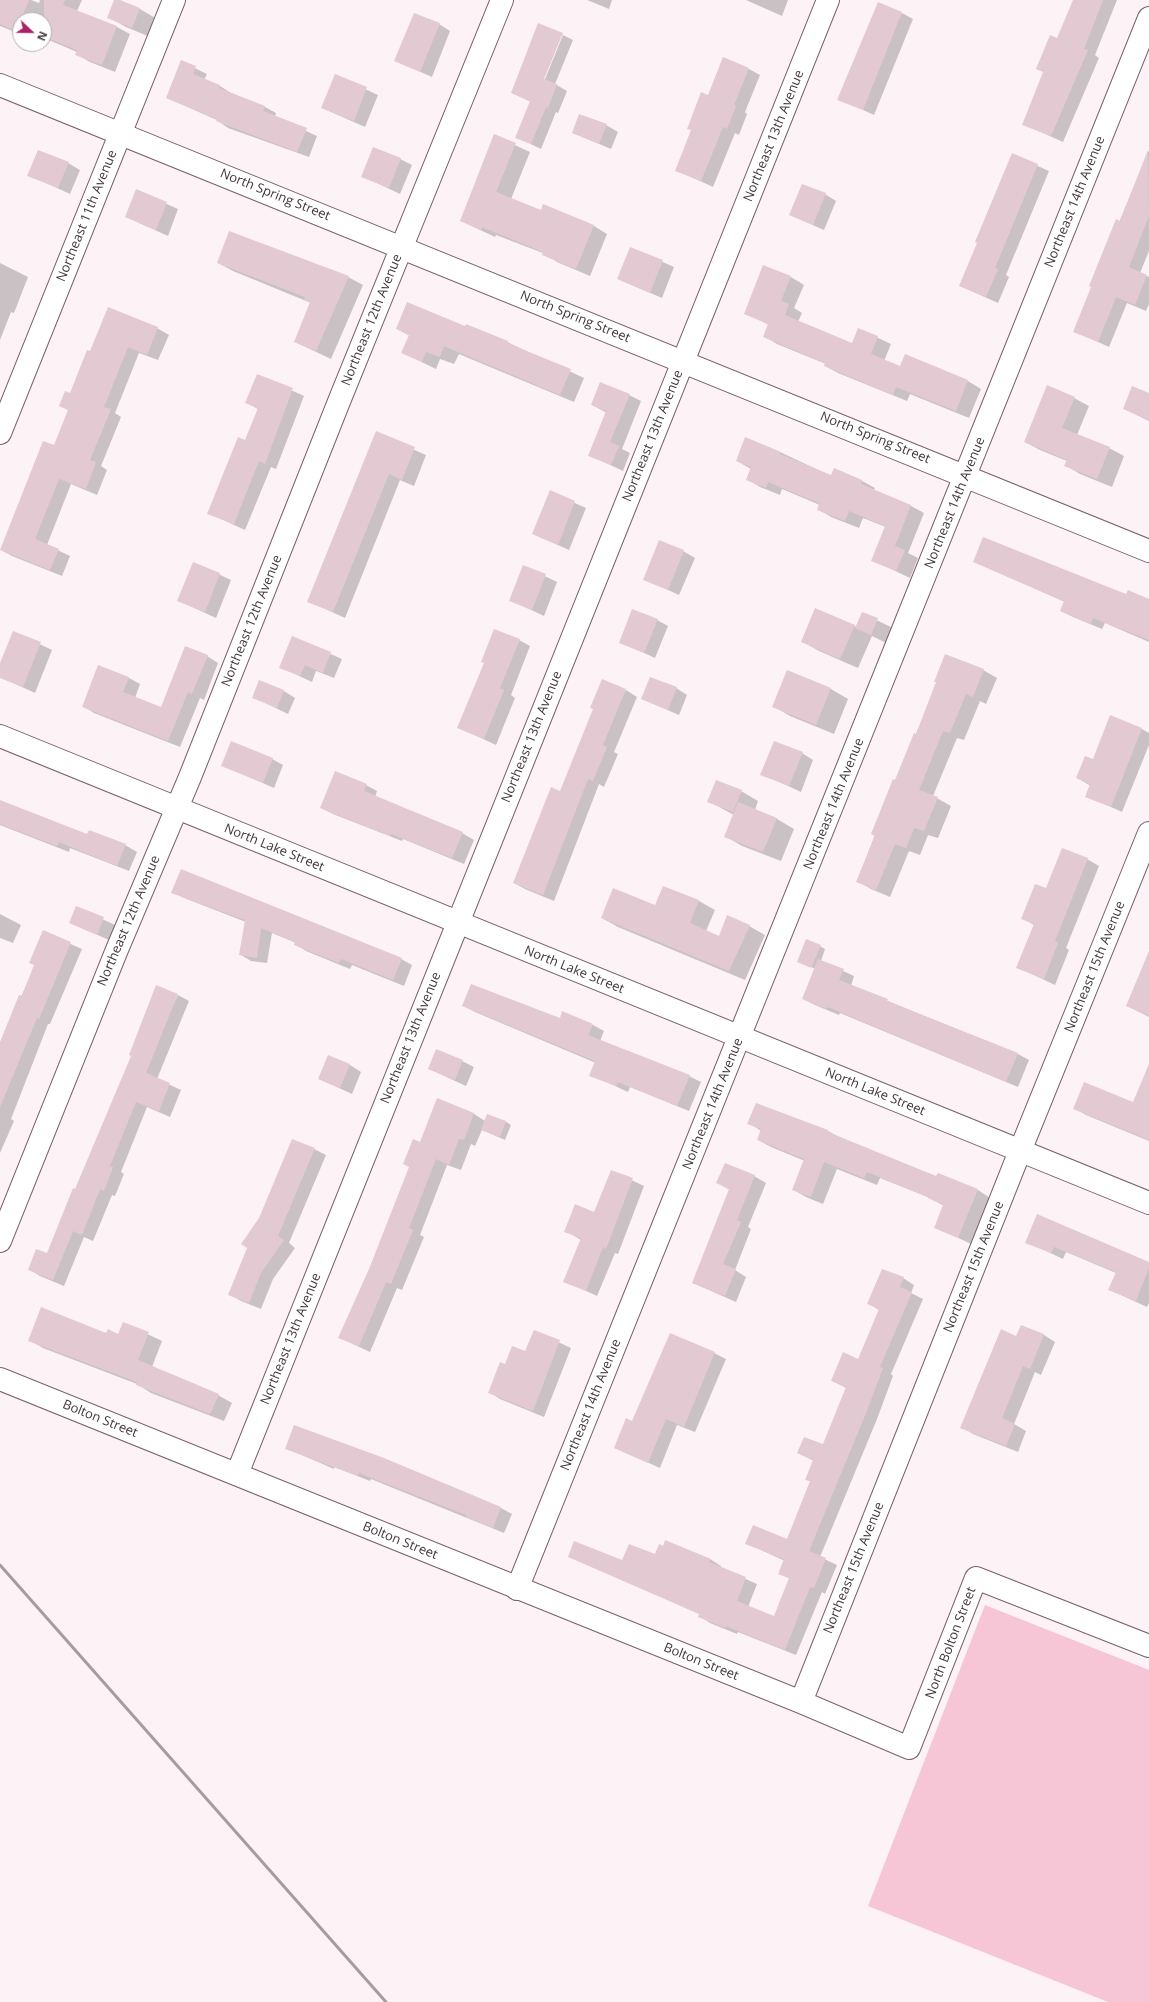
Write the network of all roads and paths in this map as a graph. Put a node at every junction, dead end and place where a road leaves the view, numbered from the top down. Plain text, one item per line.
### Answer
1 (174, 0) edge
2 (502, 0) edge
3 (828, 0) edge
4 (1149, 18) edge
5 (0, 85) edge
6 (120, 132) junction
7 (402, 247) junction
8 (683, 360) junction
9 (0, 433) edge
10 (966, 475) junction
11 (1149, 550) edge
12 (0, 736) edge
13 (176, 808) junction
14 (1149, 833) edge
15 (457, 923) junction
16 (740, 1036) junction
17 (1020, 1151) junction
18 (1149, 1203) edge
19 (0, 1241) edge
20 (0, 1379) edge
21 (237, 1474) junction
22 (517, 1589) junction
23 (1149, 1646) edge
24 (801, 1702) junction

1 - 6 street, Northeast 11th Avenue
2 - 7 street, Northeast 12th Avenue
3 - 8 street, Northeast 13th Avenue
4 - 10 street, Northeast 14th Avenue
5 - 6 street, North Spring Street
6 - 7 street, North Spring Street
6 - 9 street, Northeast 11th Avenue
7 - 8 street, North Spring Street
7 - 13 street, Northeast 12th Avenue
8 - 10 street, North Spring Street
8 - 15 street, Northeast 13th Avenue
10 - 11 street, North Spring Street
10 - 16 street, Northeast 14th Avenue
12 - 13 street, North Lake Street
13 - 15 street, North Lake Street
13 - 19 street, Northeast 12th Avenue
14 - 17 street, Northeast 15th Avenue
15 - 16 street, North Lake Street
15 - 21 street, Northeast 13th Avenue
16 - 17 street, North Lake Street
16 - 22 street, Northeast 14th Avenue
17 - 18 street, North Lake Street
17 - 24 street, Northeast 15th Avenue
20 - 21 street, Bolton Street
21 - 22 street, Bolton Street
22 - 24 street, Bolton Street
23 - 24 street, North Bolton Street

